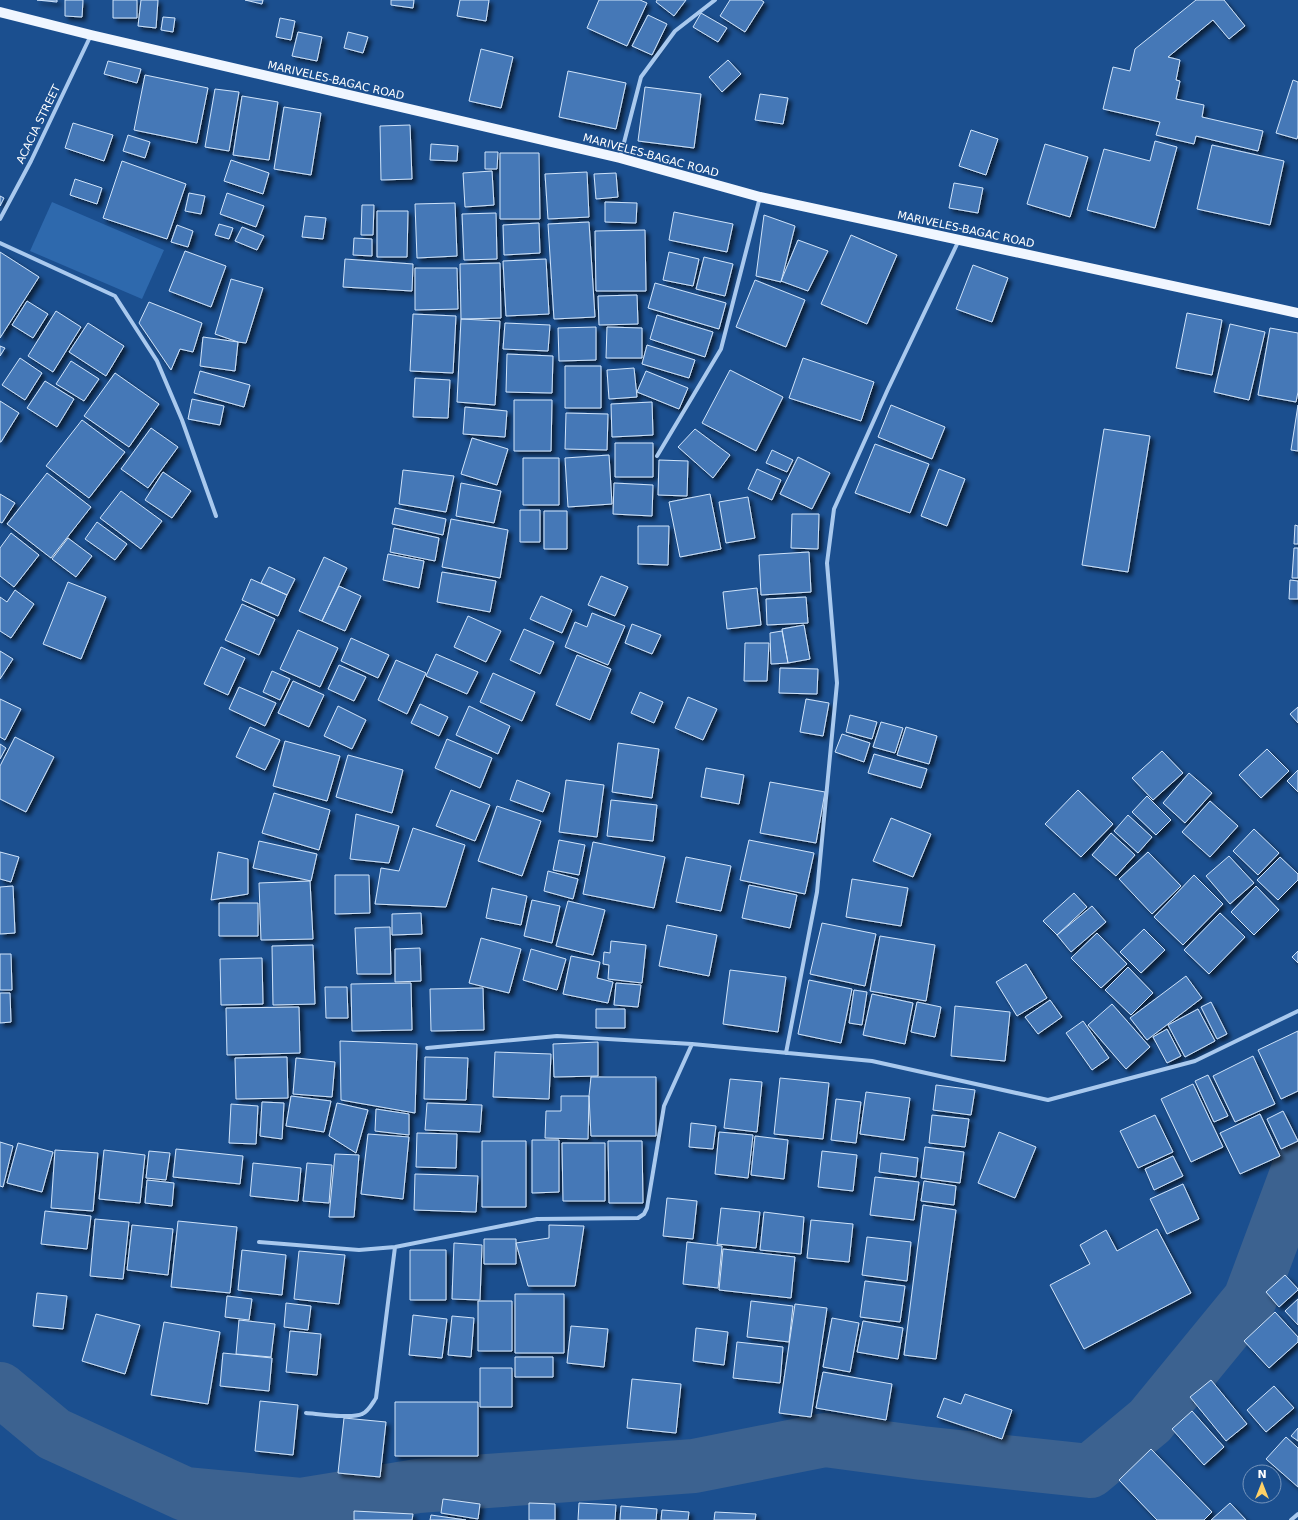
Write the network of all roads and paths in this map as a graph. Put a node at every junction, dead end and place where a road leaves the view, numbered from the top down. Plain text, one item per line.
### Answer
1 (715, 0) edge
2 (0, 12) edge
3 (91, 35) junction
4 (620, 158) junction
5 (760, 196) junction
6 (0, 219) edge
7 (959, 240) junction
8 (0, 244) edge
9 (1298, 313) edge
10 (657, 456) dead end
11 (216, 516) dead end
12 (1298, 1011) edge
13 (692, 1044) junction
14 (427, 1048) dead end
15 (786, 1053) junction
16 (259, 1242) dead end
17 (395, 1246) junction
18 (306, 1414) dead end
19 (1298, 1514) edge
20 (1291, 1520) edge

1 - 4 street
2 - 3 main road, MARIVELES-BAGAC ROAD
3 - 4 main road, MARIVELES-BAGAC ROAD
3 - 6 street, ACACIA STREET
4 - 5 main road, MARIVELES-BAGAC ROAD
5 - 7 main road, MARIVELES-BAGAC ROAD
5 - 10 street
7 - 9 main road, MARIVELES-BAGAC ROAD
7 - 15 street
8 - 11 street
12 - 15 street
13 - 14 street
13 - 15 street
13 - 17 street
16 - 17 street
17 - 18 street
19 - 20 street

